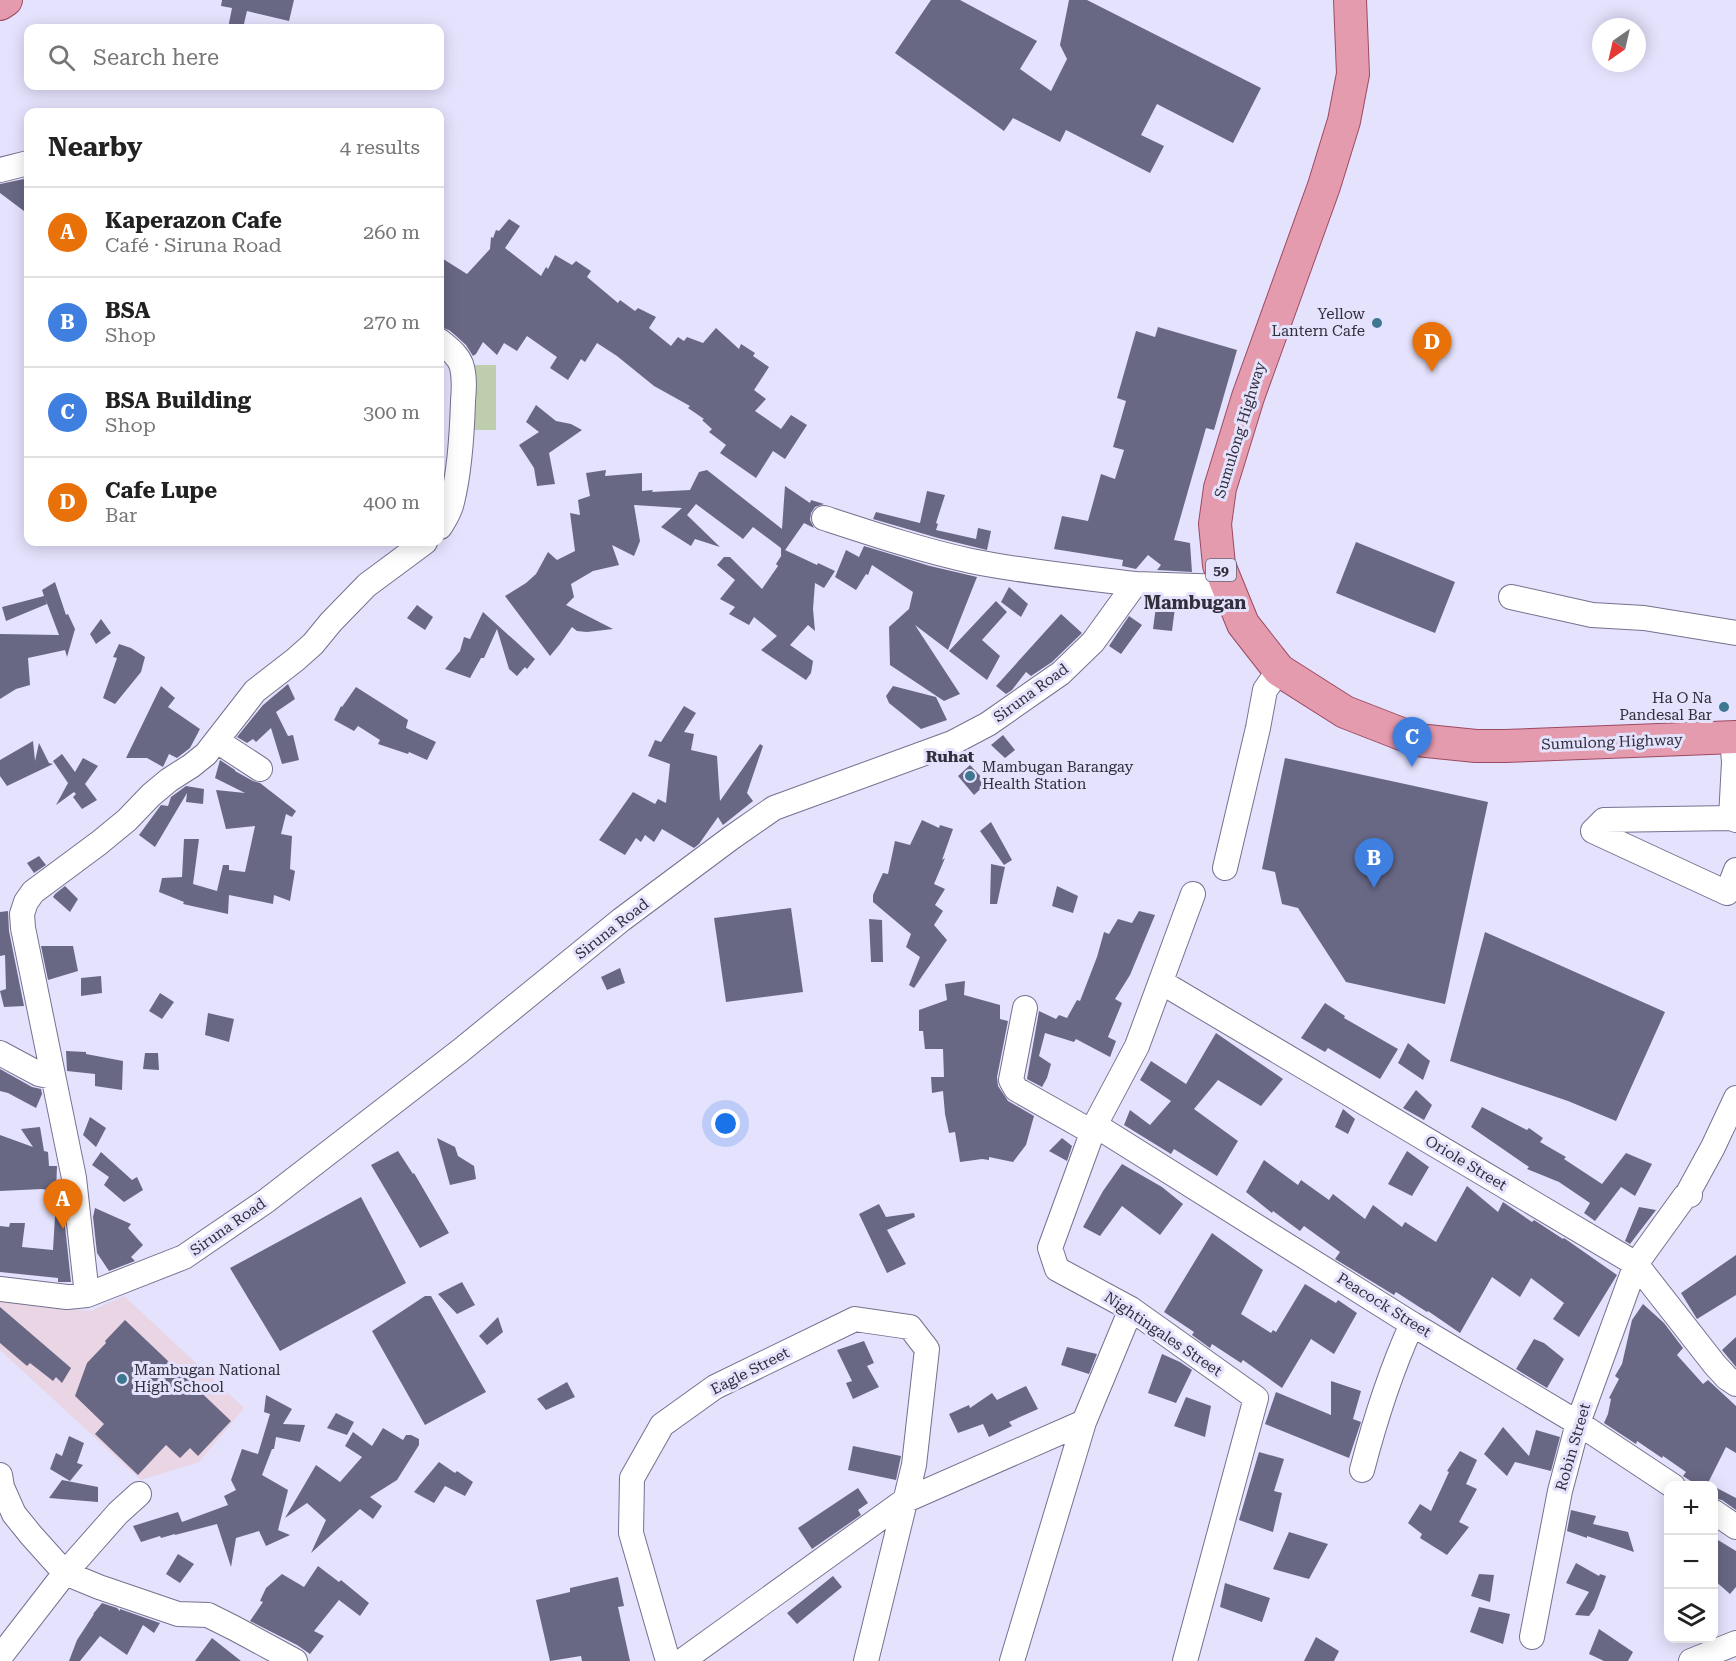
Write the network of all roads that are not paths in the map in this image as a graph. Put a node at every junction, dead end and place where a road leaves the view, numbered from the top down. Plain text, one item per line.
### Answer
1 (6, 0) edge
2 (1350, 0) edge
3 (0, 4) edge
4 (24, 164) edge
5 (0, 170) edge
6 (444, 344) edge
7 (824, 518) dead end
8 (444, 520) edge
9 (419, 546) edge
10 (1135, 584) junction
11 (1227, 587) junction
12 (1511, 597) dead end
13 (1736, 633) edge
14 (1279, 670) junction
15 (1734, 738) edge
16 (218, 741) junction
17 (260, 769) dead end
18 (1734, 819) edge
19 (1225, 868) dead end
20 (1736, 870) edge
21 (1194, 894) dead end
22 (1161, 982) junction
23 (1025, 1008) dead end
24 (0, 1053) edge
25 (53, 1077) junction
26 (1736, 1098) edge
27 (1094, 1129) junction
28 (1636, 1264) junction
29 (0, 1289) edge
30 (87, 1295) junction
31 (1131, 1309) junction
32 (1413, 1324) junction
33 (1736, 1384) edge
34 (1084, 1422) junction
35 (1578, 1423) junction
36 (1362, 1470) dead end
37 (0, 1475) edge
38 (1667, 1481) edge
39 (139, 1494) dead end
40 (904, 1501) junction
41 (1718, 1515) edge
42 (1736, 1527) edge
43 (65, 1573) junction
44 (1532, 1637) dead end
45 (1736, 1643) edge
46 (0, 1657) edge
47 (295, 1661) edge
48 (668, 1661) edge
49 (682, 1661) edge
50 (866, 1661) edge
51 (1011, 1661) edge
52 (1185, 1661) edge
53 (1691, 1661) edge

1 - 3 main road
2 - 11 main road, Sumulong Highway / 59
4 - 5 street
6 - 8 street
7 - 10 street
9 - 16 street
10 - 11 street
10 - 30 street, Siruna Road
11 - 14 main road, Sumulong Highway / 59
12 - 13 street
14 - 15 main road, Sumulong Highway / 59
14 - 19 street
15 - 18 street
16 - 17 street
16 - 25 street
18 - 20 street
21 - 22 street, Nightingales Street
22 - 27 street, Nightingales Street
22 - 28 street, Oriole Street
23 - 27 street, Peacock Street
24 - 25 street
25 - 30 street
26 - 28 street, Robin Street
27 - 31 street, Nightingales Street
27 - 32 street, Peacock Street
28 - 33 street, Oriole Street
28 - 35 street, Robin Street
29 - 30 street, Siruna Road
31 - 34 street
31 - 52 street, Nightingales Street
32 - 35 street, Peacock Street
32 - 36 street
34 - 40 street
34 - 51 street
35 - 38 street, Peacock Street
35 - 44 street, Robin Street
37 - 43 street
39 - 43 street
40 - 48 street, Eagle Street
40 - 49 street
40 - 50 street, Eagle Street
41 - 42 street
43 - 46 street
43 - 47 street
45 - 53 street

